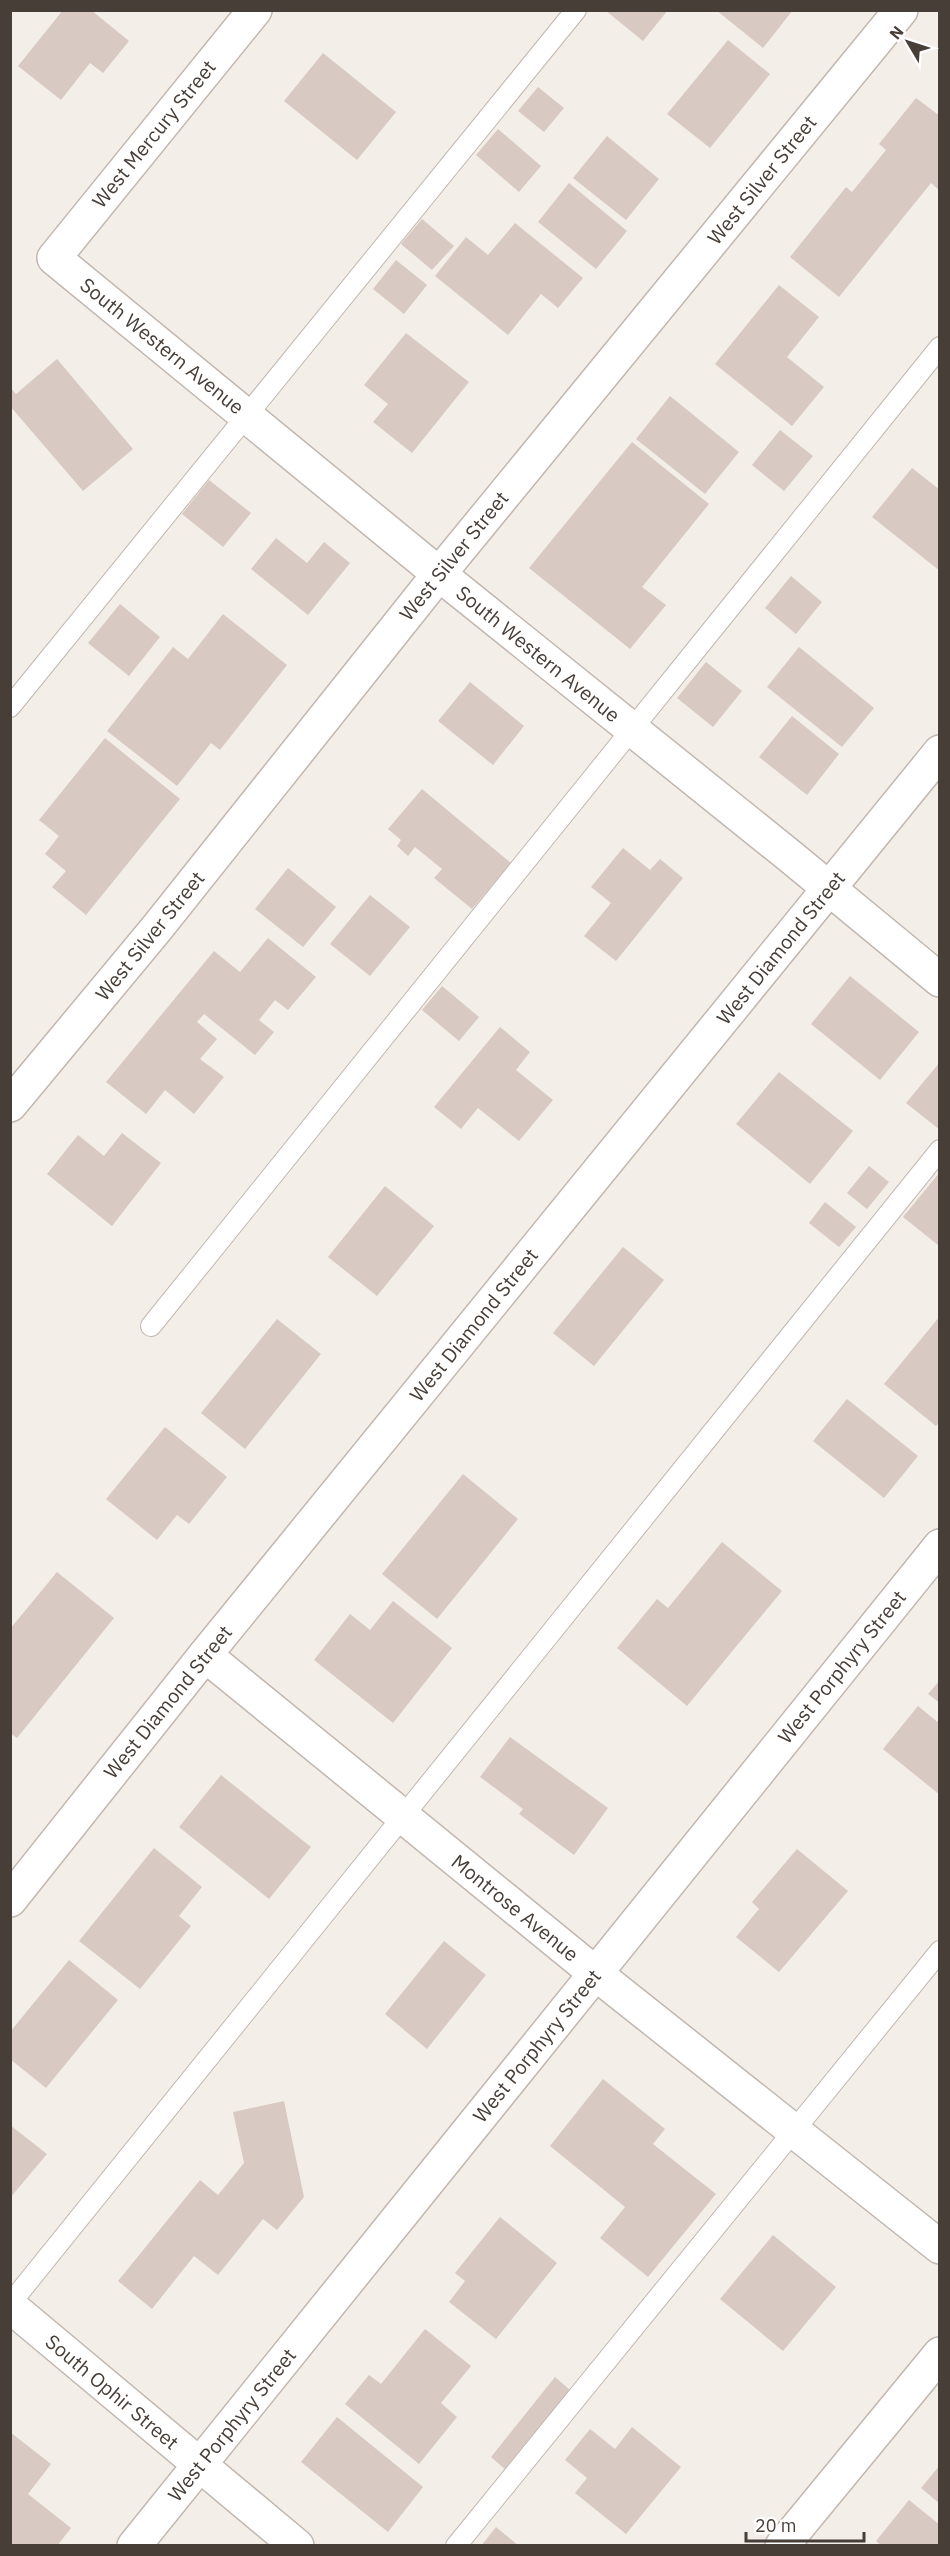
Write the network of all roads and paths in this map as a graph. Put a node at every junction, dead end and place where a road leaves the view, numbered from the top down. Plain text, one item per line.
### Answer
1 (255, 10) edge
2 (576, 10) edge
3 (901, 10) edge
4 (54, 258) joint
5 (939, 347) edge
6 (248, 417) junction
7 (439, 574) junction
8 (10, 707) edge
9 (631, 728) junction
10 (939, 752) edge
11 (830, 888) junction
12 (939, 980) edge
13 (10, 1106) edge
14 (939, 1150) edge
15 (151, 1326) dead end
16 (939, 1546) edge
17 (205, 1655) junction
18 (403, 1816) junction
19 (10, 1900) edge
20 (939, 1951) edge
21 (595, 1973) junction
22 (794, 2132) junction
23 (939, 2247) edge
24 (10, 2305) edge
25 (939, 2354) edge
26 (200, 2466) junction
27 (134, 2546) edge
28 (297, 2546) edge
29 (456, 2546) edge
30 (782, 2546) edge

1 - 4 street, West Mercury Street
2 - 6 lane
3 - 7 street, West Silver Street
4 - 6 street, South Western Avenue
5 - 9 lane
6 - 7 street, South Western Avenue
6 - 8 lane
7 - 9 street, South Western Avenue
7 - 13 street, West Silver Street
9 - 11 street, South Western Avenue
9 - 15 lane
10 - 11 street, West Diamond Street
11 - 12 street, South Western Avenue
11 - 17 street, West Diamond Street
14 - 18 lane
16 - 21 street, West Porphyry Street
17 - 18 street, Montrose Avenue
17 - 19 street, West Diamond Street
18 - 21 street, Montrose Avenue
18 - 24 lane
20 - 22 lane
21 - 22 street, Montrose Avenue
21 - 26 street, West Porphyry Street
22 - 23 street, Montrose Avenue
22 - 29 lane
24 - 26 street, South Ophir Street
25 - 30 street
26 - 27 street, West Porphyry Street
26 - 28 street, South Ophir Street

